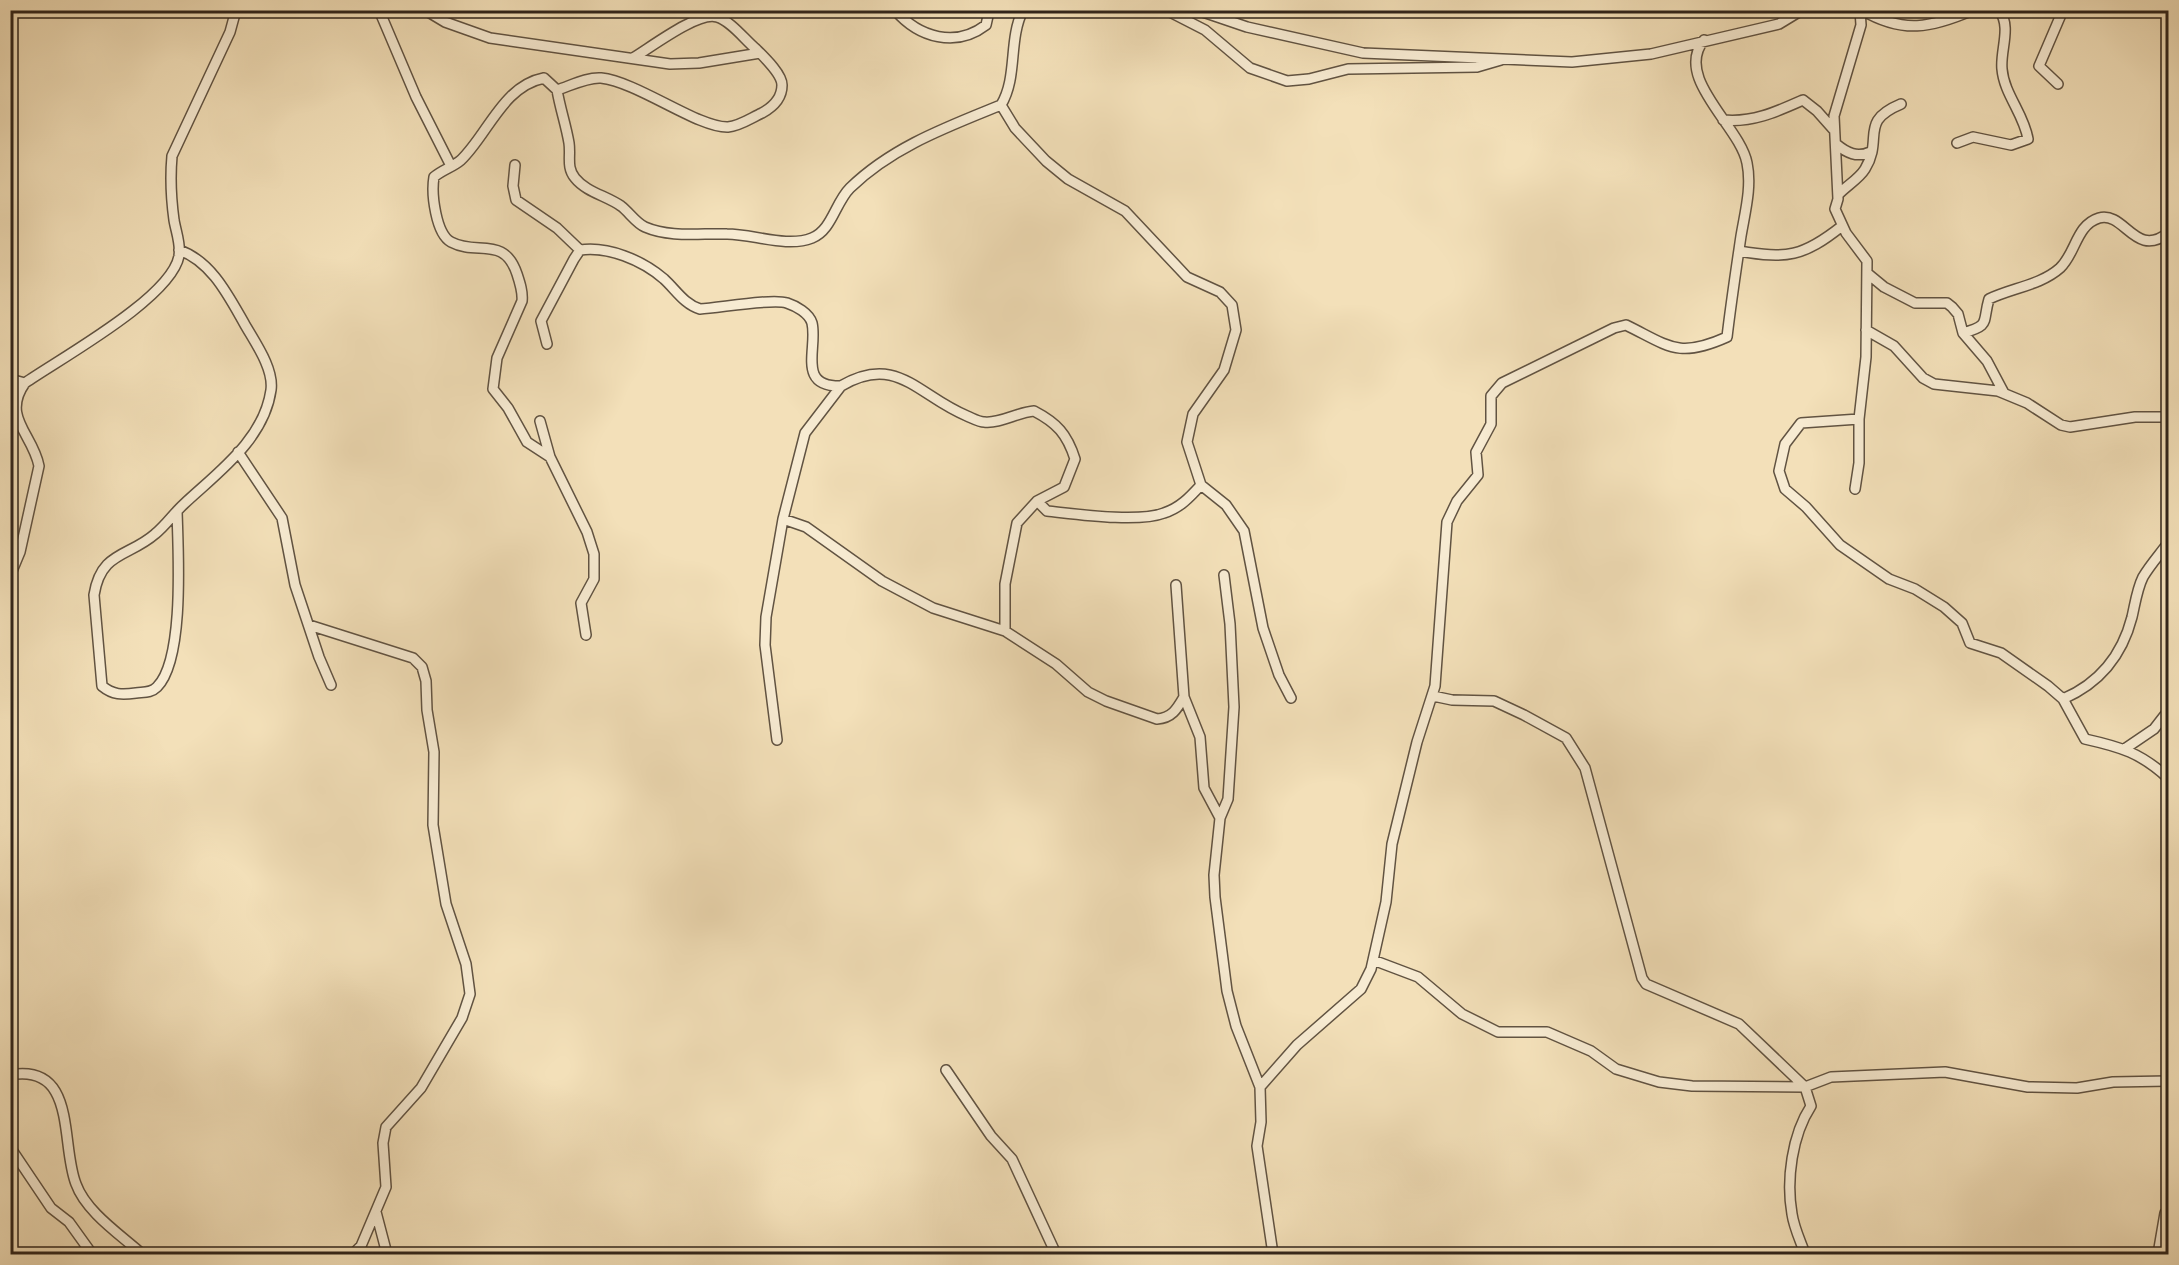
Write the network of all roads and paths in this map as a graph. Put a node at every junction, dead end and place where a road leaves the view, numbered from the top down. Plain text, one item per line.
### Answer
1 (236, 10) edge
2 (379, 10) edge
3 (425, 10) edge
4 (895, 10) edge
5 (986, 10) edge
6 (1023, 10) edge
7 (1166, 10) edge
8 (1197, 10) edge
9 (1802, 10) edge
10 (1861, 10) edge
11 (1973, 10) edge
12 (1999, 10) edge
13 (2063, 10) edge
14 (1704, 40) junction
15 (760, 53) junction
16 (633, 58) junction
17 (1509, 58) junction
18 (2058, 84) dead end
19 (557, 90) junction
20 (1901, 104) dead end
21 (1001, 105) junction
22 (1723, 120) junction
23 (1833, 129) junction
24 (1957, 143) dead end
25 (1836, 144) junction
26 (1870, 152) junction
27 (515, 165) dead end
28 (451, 166) junction
29 (1838, 195) junction
30 (1842, 226) junction
31 (2169, 233) edge
32 (179, 250) junction
33 (580, 250) junction
34 (1739, 251) junction
35 (1867, 273) junction
36 (1866, 330) junction
37 (1963, 333) junction
38 (547, 344) dead end
39 (10, 380) edge
40 (25, 383) junction
41 (841, 386) junction
42 (2004, 393) junction
43 (2169, 417) edge
44 (1859, 419) junction
45 (540, 421) dead end
46 (238, 452) junction
47 (550, 457) junction
48 (1201, 485) junction
49 (1855, 489) dead end
50 (1037, 501) junction
51 (177, 511) junction
52 (783, 519) junction
53 (2169, 543) edge
54 (1224, 575) dead end
55 (10, 576) edge
56 (1176, 585) dead end
57 (309, 625) junction
58 (1005, 631) junction
59 (586, 635) dead end
60 (331, 685) dead end
61 (1433, 696) junction
62 (1184, 697) junction
63 (1291, 698) dead end
64 (2063, 699) junction
65 (2169, 711) edge
66 (777, 740) dead end
67 (2126, 748) junction
68 (2169, 778) edge
69 (1220, 818) junction
70 (1373, 960) junction
71 (946, 1070) dead end
72 (10, 1075) edge
73 (2169, 1081) edge
74 (1260, 1087) junction
75 (1805, 1087) junction
76 (10, 1147) edge
77 (376, 1212) junction
78 (2165, 1214) dead end
79 (92, 1254) edge
80 (142, 1254) edge
81 (353, 1254) edge
82 (387, 1254) edge
83 (1056, 1254) edge
84 (1273, 1254) edge
85 (1805, 1254) edge
86 (2158, 1254) edge

1 - 32 street
2 - 28 street
3 - 16 street
4 - 5 street
6 - 21 street
7 - 17 street
8 - 17 street
9 - 14 street
10 - 11 street
10 - 23 street
12 - 24 street
13 - 18 street
14 - 17 street
14 - 22 street
15 - 16 street
15 - 16 street
15 - 19 street
19 - 21 street
19 - 28 street
20 - 26 street
21 - 48 street
22 - 23 street
22 - 34 street
23 - 25 street
25 - 26 street
25 - 29 street
26 - 29 street
27 - 33 street
28 - 47 street
29 - 30 street
30 - 34 street
30 - 35 street
31 - 37 street
32 - 40 street
32 - 46 street
33 - 38 street
33 - 41 street
34 - 61 street
35 - 36 street
35 - 37 street
36 - 42 street
36 - 44 street
37 - 42 street
39 - 40 street
40 - 55 street
41 - 50 street
41 - 52 street
42 - 43 street
44 - 49 street
44 - 64 street
45 - 47 street
46 - 51 street
46 - 57 street
47 - 59 street
48 - 50 street
48 - 63 street
50 - 58 street
51 - 51 street
52 - 58 street
52 - 66 street
53 - 64 street
54 - 69 street
56 - 62 street
57 - 60 street
57 - 77 street
58 - 62 street
61 - 70 street
61 - 75 street
62 - 69 street
64 - 67 street
65 - 67 street
67 - 68 street
69 - 74 street
70 - 74 street
70 - 75 street
71 - 83 street
72 - 80 street
73 - 75 street
74 - 84 street
75 - 85 street
76 - 79 street
77 - 81 street
77 - 82 street
78 - 86 street

